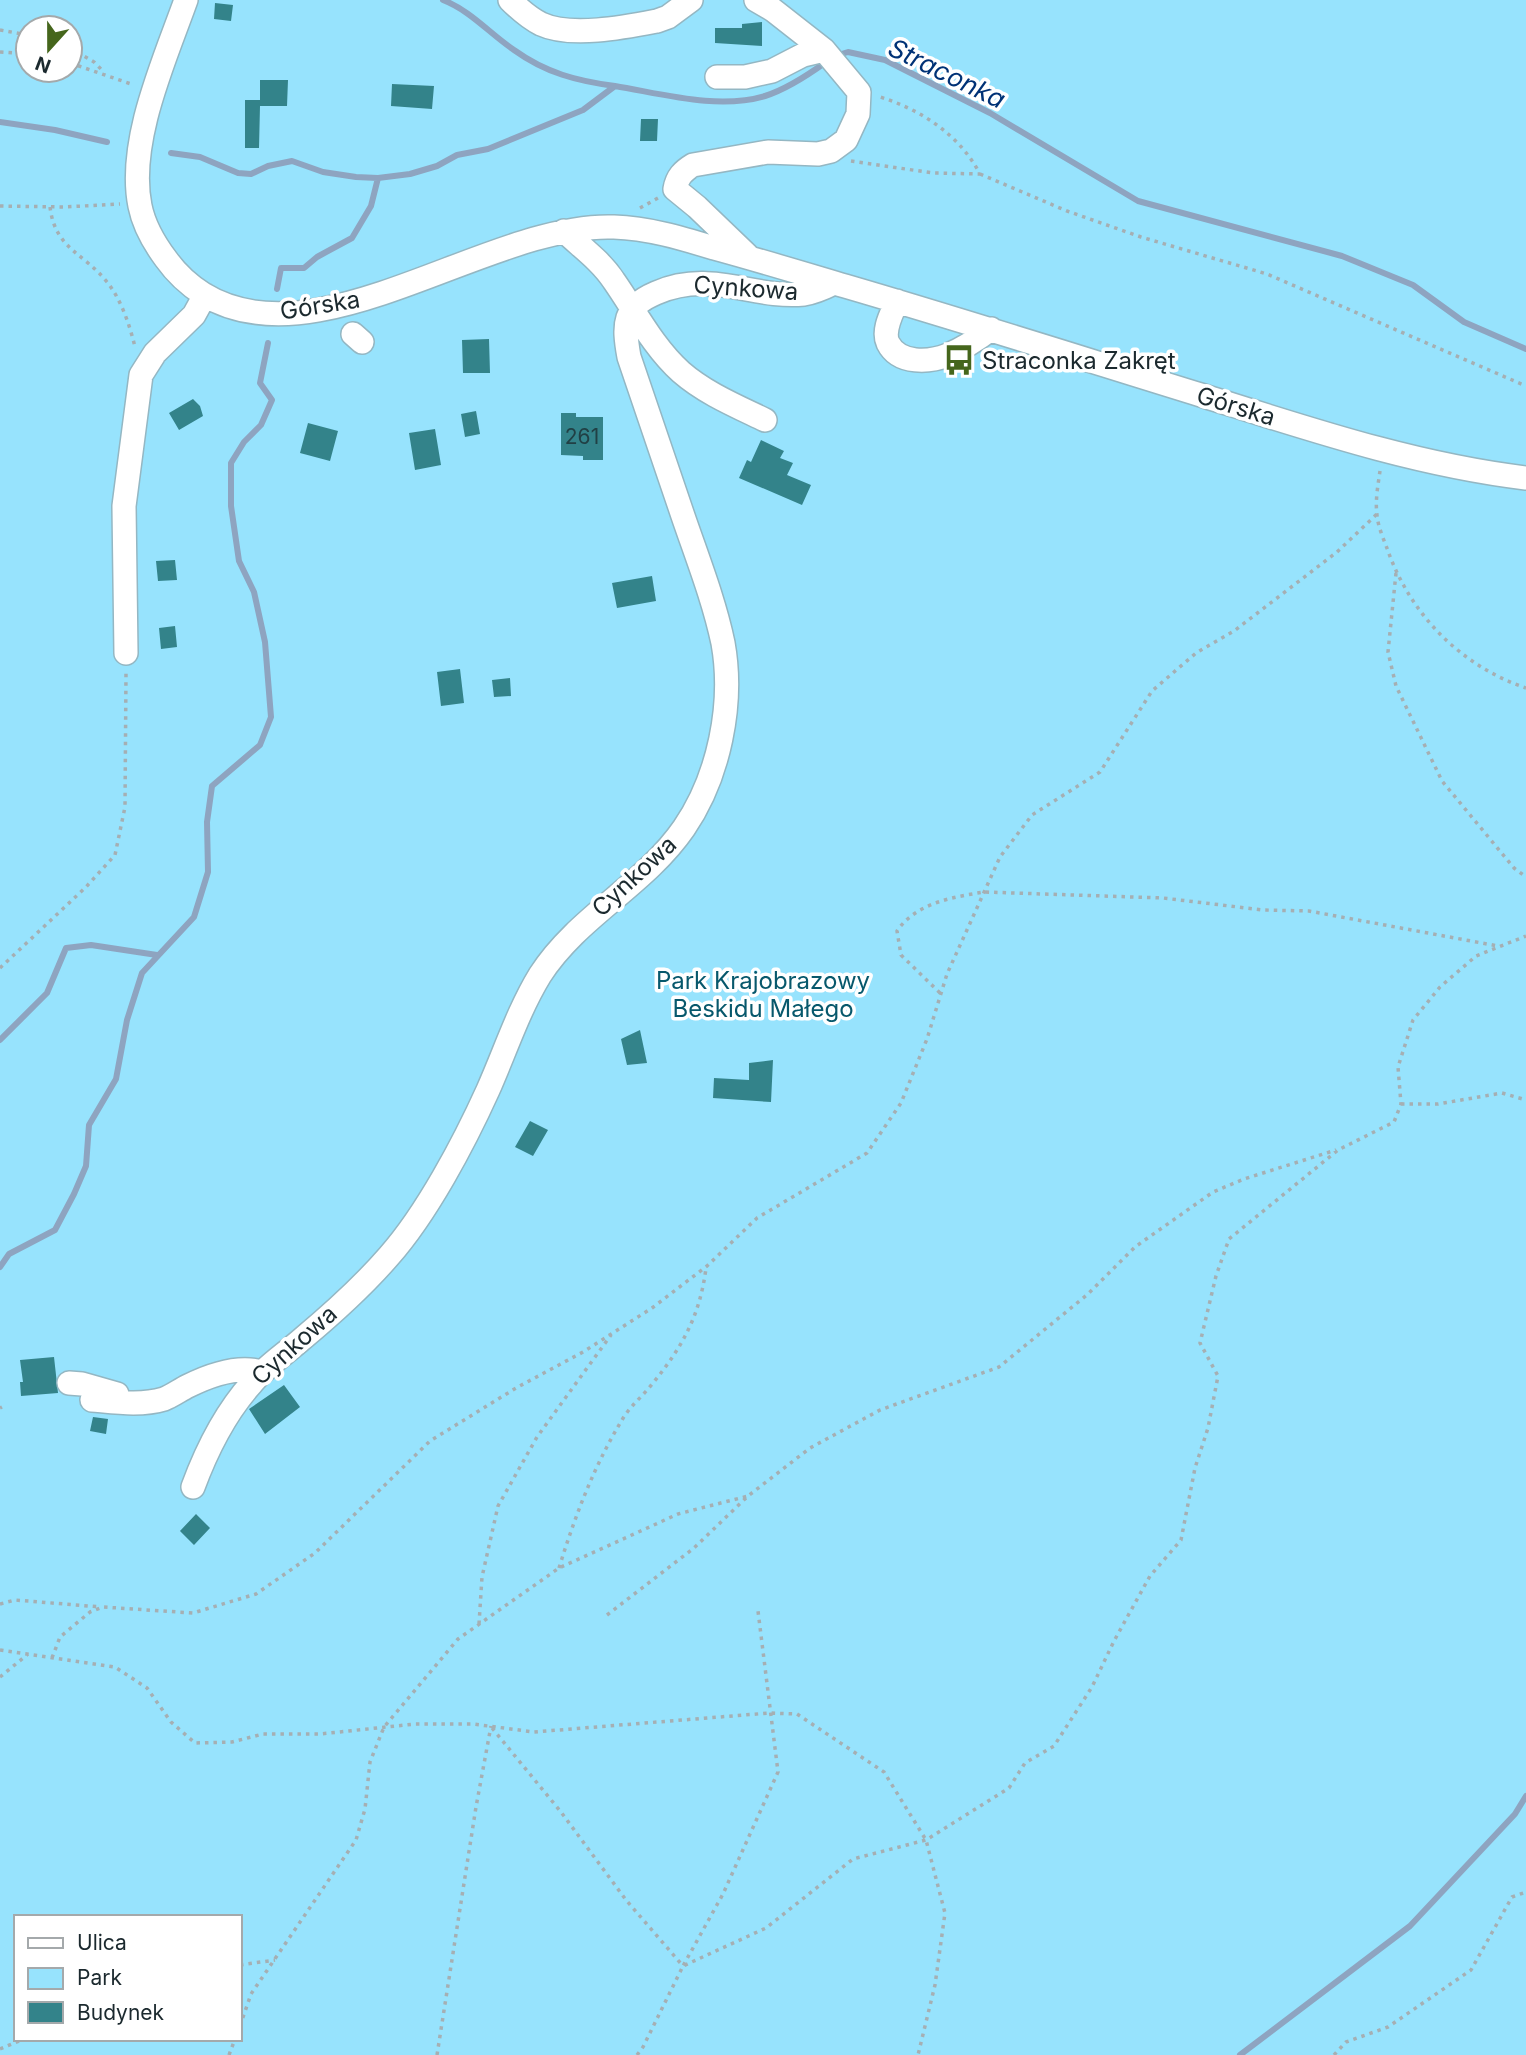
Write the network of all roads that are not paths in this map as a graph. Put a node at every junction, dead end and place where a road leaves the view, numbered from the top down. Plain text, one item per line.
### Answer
1 (186, 0) edge
2 (510, 0) edge
3 (691, 0) edge
4 (756, 0) edge
5 (831, 58) junction
6 (717, 77) dead end
7 (564, 231) junction
8 (749, 258) junction
9 (834, 283) junction
10 (205, 295) junction
11 (897, 301) junction
12 (631, 309) junction
13 (991, 330) junction
14 (765, 420) dead end
15 (1526, 478) edge
16 (126, 653) road end
17 (262, 1371) junction
18 (69, 1383) dead end
19 (92, 1400) dead end
20 (139, 1403) junction
21 (193, 1487) dead end

1 - 10 street, Górska
2 - 3 street
4 - 5 street
5 - 6 street
5 - 8 street, Górska
7 - 8 street, Górska
7 - 10 street, Górska
7 - 12 street
8 - 9 street, Górska
9 - 11 street, Górska
9 - 12 street, Cynkowa
10 - 16 street
11 - 13 street, Górska
11 - 13 street
12 - 14 street
12 - 17 street, Cynkowa
13 - 15 street, Górska
17 - 20 street
17 - 21 street, Cynkowa
18 - 20 street
19 - 20 street

